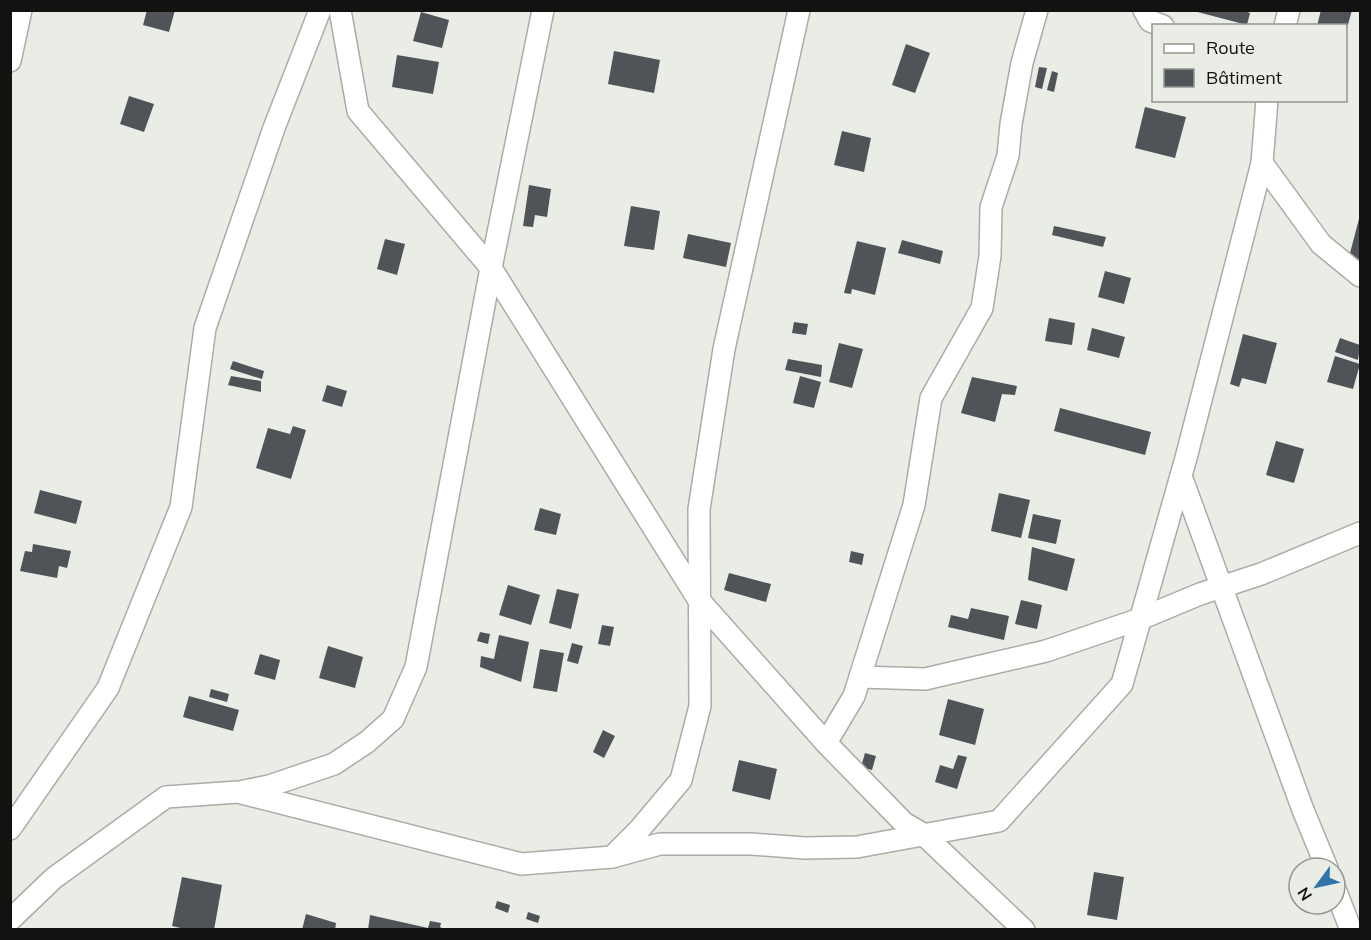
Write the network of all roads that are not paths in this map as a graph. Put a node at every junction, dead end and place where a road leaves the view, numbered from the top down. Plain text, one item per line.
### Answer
1 (21, 10) edge
2 (320, 10) edge
3 (340, 10) edge
4 (543, 10) edge
5 (799, 10) edge
6 (1037, 10) edge
7 (1144, 10) edge
8 (1158, 24) edge
9 (10, 61) edge
10 (1267, 102) edge
11 (1262, 163) junction
12 (491, 268) junction
13 (1360, 276) edge
14 (1180, 476) junction
15 (1360, 533) edge
16 (1221, 587) junction
17 (698, 599) junction
18 (1140, 619) junction
19 (860, 677) junction
20 (826, 743) junction
21 (238, 792) junction
22 (10, 829) edge
23 (923, 834) junction
24 (1322, 856) edge
25 (612, 857) junction
26 (1346, 916) edge
27 (15, 920) edge
28 (1024, 930) edge
29 (1352, 930) edge

1 - 9 street
2 - 22 street
3 - 12 street
4 - 12 street
5 - 17 street
6 - 19 street
7 - 8 street
10 - 11 street
11 - 13 street
11 - 14 street
12 - 17 street
12 - 21 street
14 - 16 street
14 - 18 street
15 - 16 street
16 - 18 street
16 - 24 street
17 - 20 street
17 - 25 street
18 - 19 street
18 - 23 street
19 - 20 street
20 - 23 street
21 - 25 street
21 - 27 street
23 - 25 street
23 - 28 street
26 - 29 street

